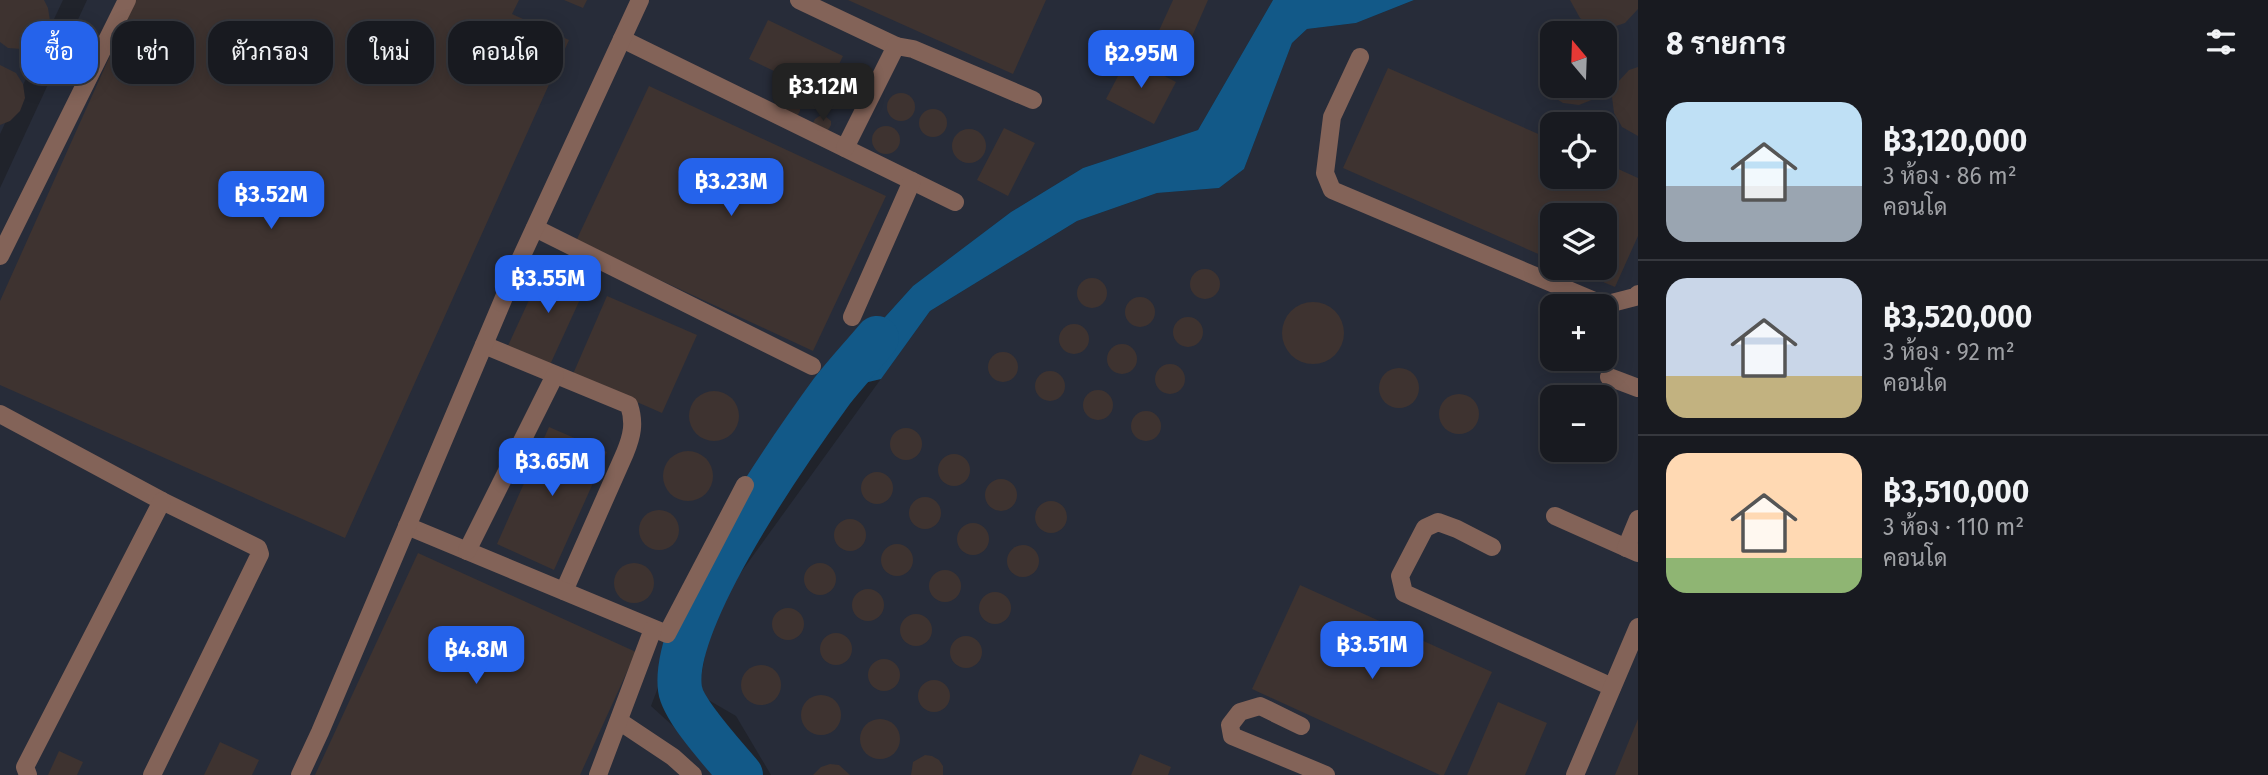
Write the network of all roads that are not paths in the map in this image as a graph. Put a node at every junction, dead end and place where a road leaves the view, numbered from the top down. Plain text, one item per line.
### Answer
1 (127, 0) edge
2 (639, 0) edge
3 (799, 0) edge
4 (622, 39) junction
5 (896, 46) junction
6 (1360, 57) dead end
7 (1033, 100) dead end
8 (845, 148) junction
9 (912, 181) junction
10 (955, 202) dead end
11 (535, 228) junction
12 (0, 256) edge
13 (1638, 294) edge
14 (852, 317) dead end
15 (484, 345) junction
16 (812, 366) dead end
17 (555, 375) junction
18 (1609, 377) dead end
19 (1638, 388) edge
20 (0, 414) edge
21 (745, 485) dead end
22 (162, 501) junction
23 (1555, 516) dead end
24 (1638, 519) edge
25 (407, 526) junction
26 (1492, 547) dead end
27 (467, 551) junction
28 (1632, 551) edge
29 (564, 591) junction
30 (1638, 627) edge
31 (653, 629) junction
32 (1631, 664) edge
33 (1612, 687) junction
34 (619, 720) junction
35 (1301, 726) dead end
36 (28, 775) edge
37 (152, 775) edge
38 (300, 775) edge
39 (598, 775) edge
40 (693, 775) edge
41 (1325, 775) edge
42 (1575, 775) edge

1 - 12 lane
2 - 4 lane
3 - 5 lane
4 - 8 lane
4 - 11 lane
5 - 7 lane
5 - 8 lane
6 - 13 lane
8 - 9 lane
9 - 10 lane
9 - 14 lane
11 - 15 lane
11 - 16 lane
15 - 17 lane
15 - 25 lane
17 - 27 lane
17 - 29 lane
18 - 19 lane
20 - 22 lane
21 - 31 lane
22 - 36 lane
22 - 37 lane
23 - 28 lane
24 - 28 lane
25 - 27 lane
25 - 38 lane
26 - 33 lane
27 - 29 lane
29 - 31 lane
30 - 32 lane
31 - 34 lane
32 - 33 lane
33 - 42 lane
34 - 39 lane
34 - 40 lane
35 - 41 lane

